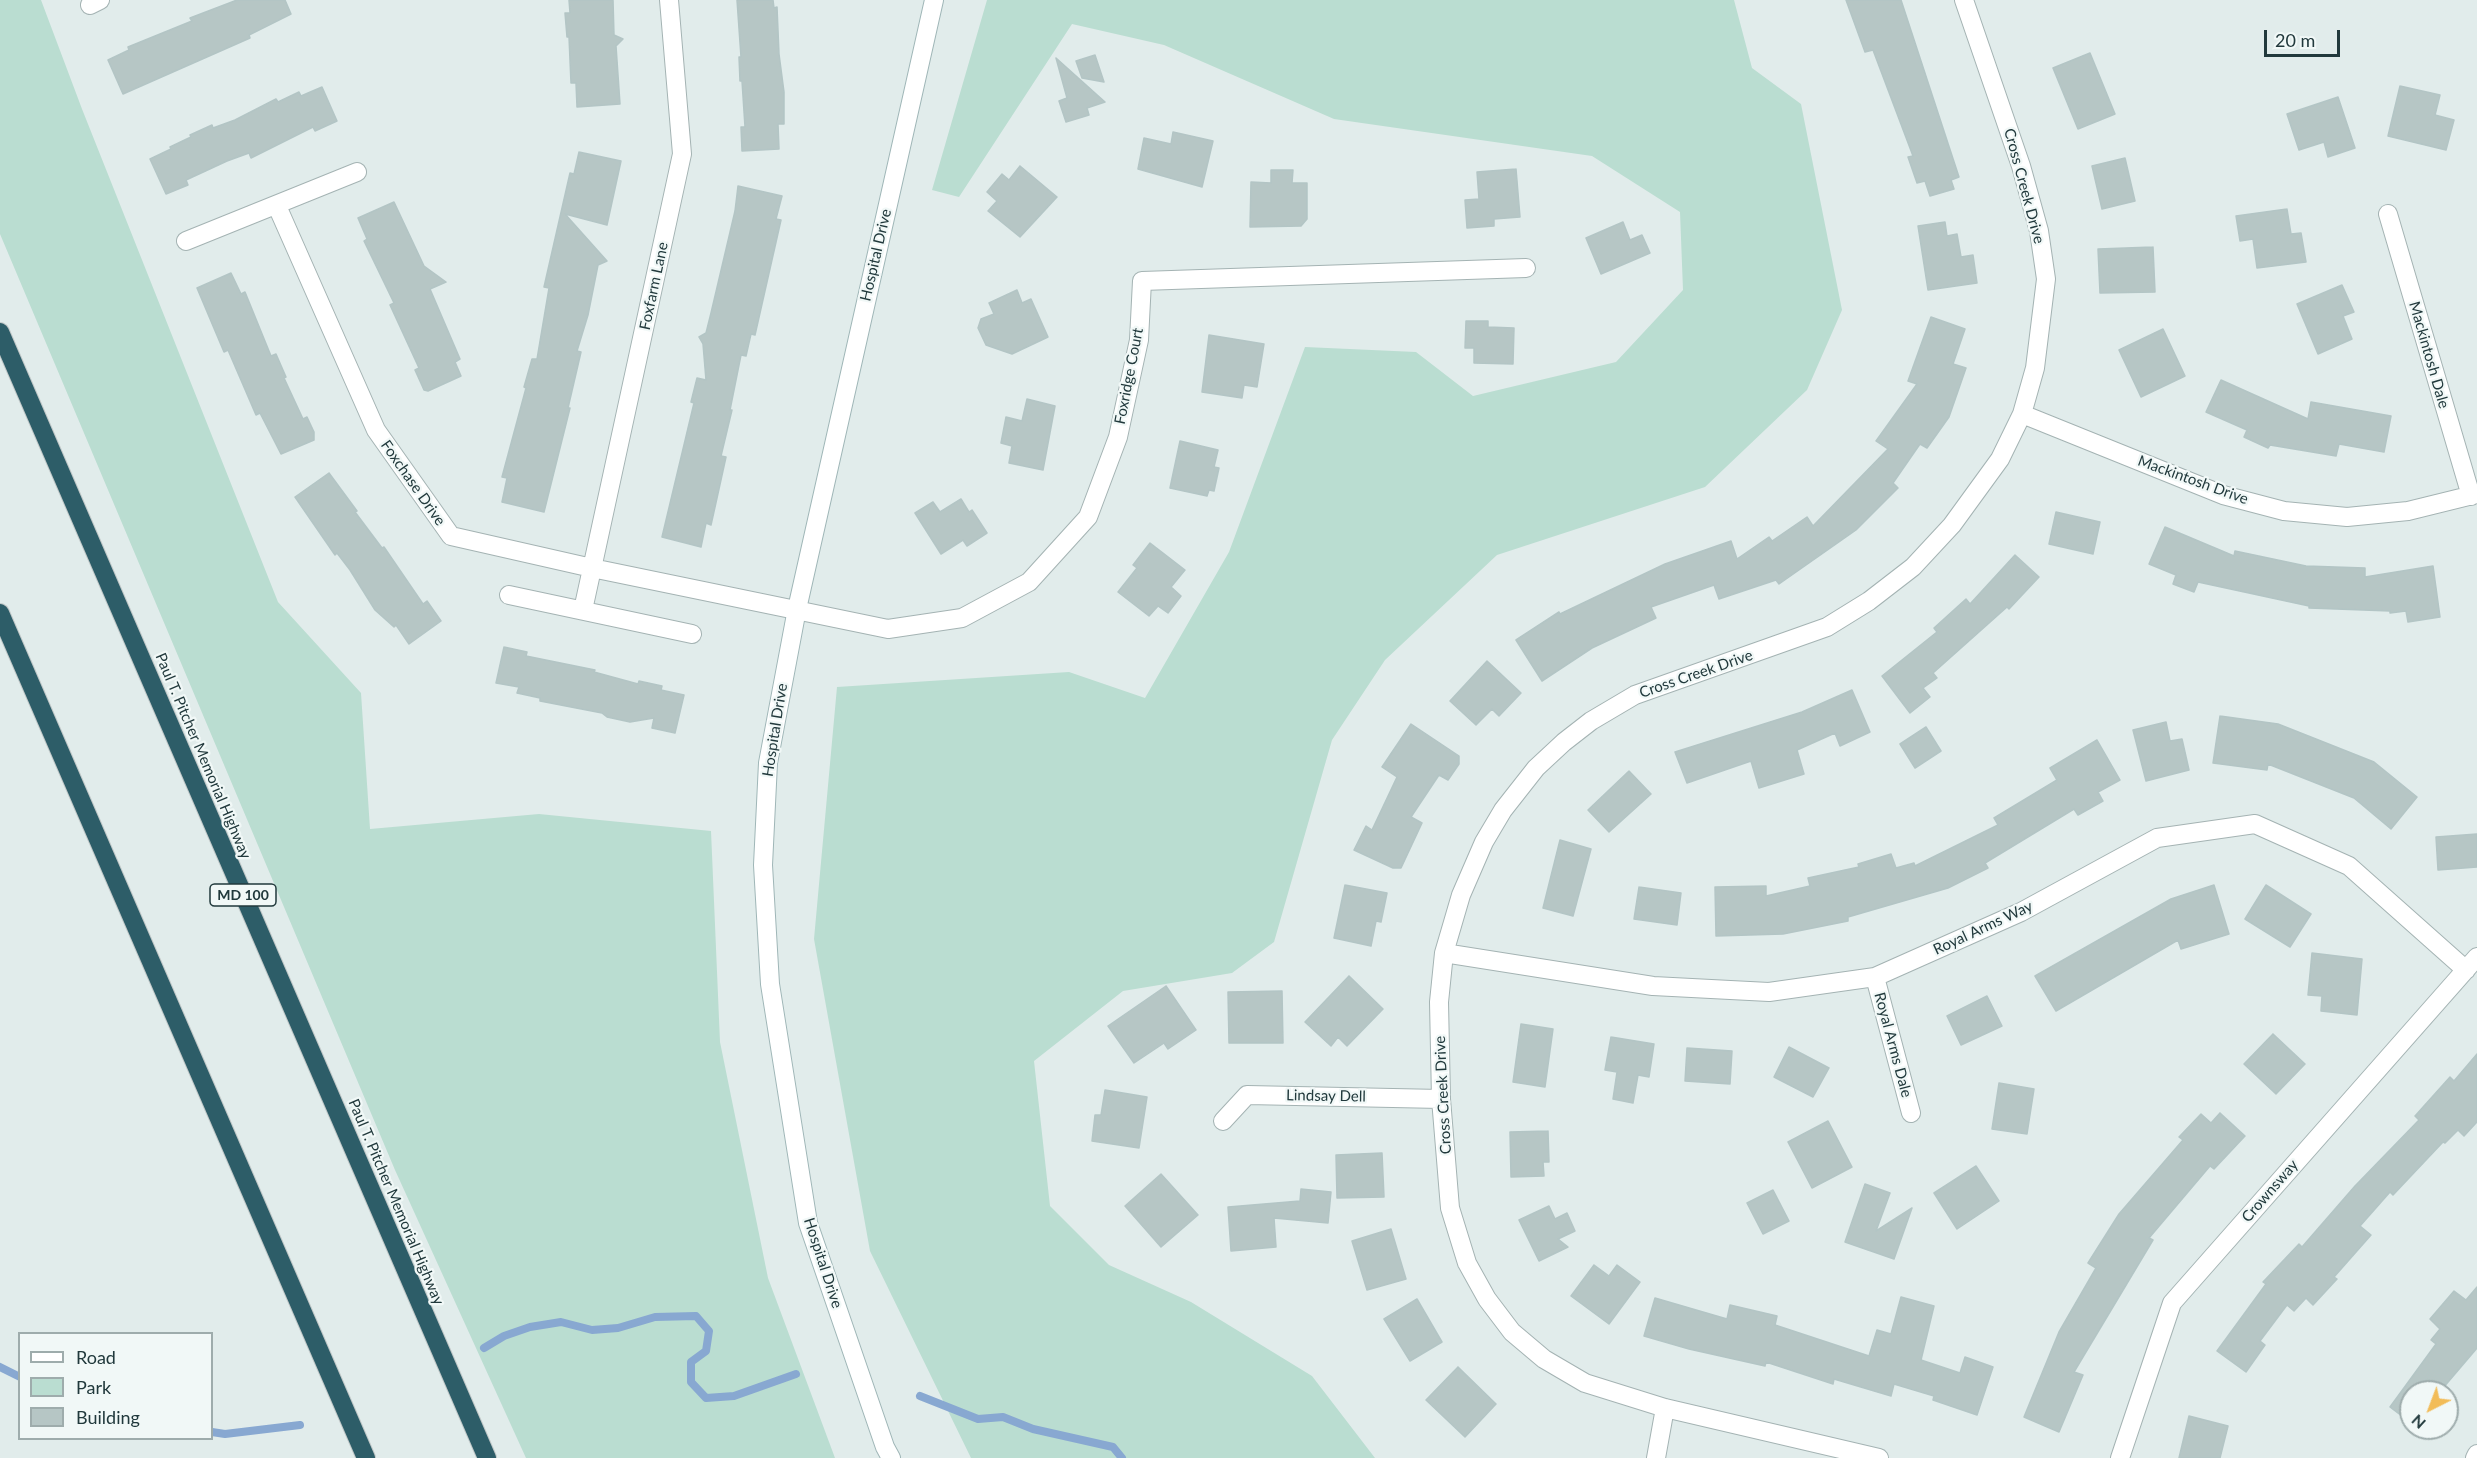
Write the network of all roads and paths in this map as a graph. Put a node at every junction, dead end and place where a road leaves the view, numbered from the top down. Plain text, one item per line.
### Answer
1 (669, 0) edge
2 (934, 0) edge
3 (1964, 0) edge
4 (357, 172) dead end
5 (277, 206) junction
6 (2388, 214) dead end
7 (186, 241) dead end
8 (1526, 268) dead end
9 (0, 332) edge
10 (2022, 414) junction
11 (2474, 495) edge
12 (592, 568) junction
13 (509, 595) dead end
14 (797, 609) junction
15 (583, 610) junction
16 (0, 613) edge
17 (692, 634) dead end
18 (1444, 953) junction
19 (2471, 964) edge
20 (1875, 977) junction
21 (1442, 1099) junction
22 (1911, 1113) dead end
23 (1222, 1121) dead end
24 (1665, 1408) junction
25 (366, 1458) edge
26 (487, 1458) edge
27 (891, 1458) edge
28 (1656, 1458) edge
29 (1879, 1458) edge
30 (2120, 1458) edge

1 - 12 street, Foxfarm Lane
2 - 14 street, Hospital Drive
3 - 10 street, Cross Creek Drive
4 - 5 street
5 - 7 street
5 - 12 street, Foxchase Drive
6 - 11 street, Mackintosh Dale
8 - 14 street, Foxridge Court
9 - 26 highway, Paul T. Pitcher Memorial Highway / MD 100
10 - 11 street, Mackintosh Drive
10 - 18 street, Cross Creek Drive
12 - 14 street, Foxchase Drive
12 - 15 street, Foxfarm Lane
13 - 15 street
14 - 27 street, Hospital Drive
15 - 17 street
16 - 25 highway
18 - 20 street, Royal Arms Way
18 - 21 street, Cross Creek Drive
19 - 20 street, Royal Arms Way
19 - 30 street, Crownsway
20 - 22 street, Royal Arms Dale
21 - 23 street, Lindsay Dell
21 - 24 street, Cross Creek Drive
24 - 28 street
24 - 29 street, Cross Creek Drive

